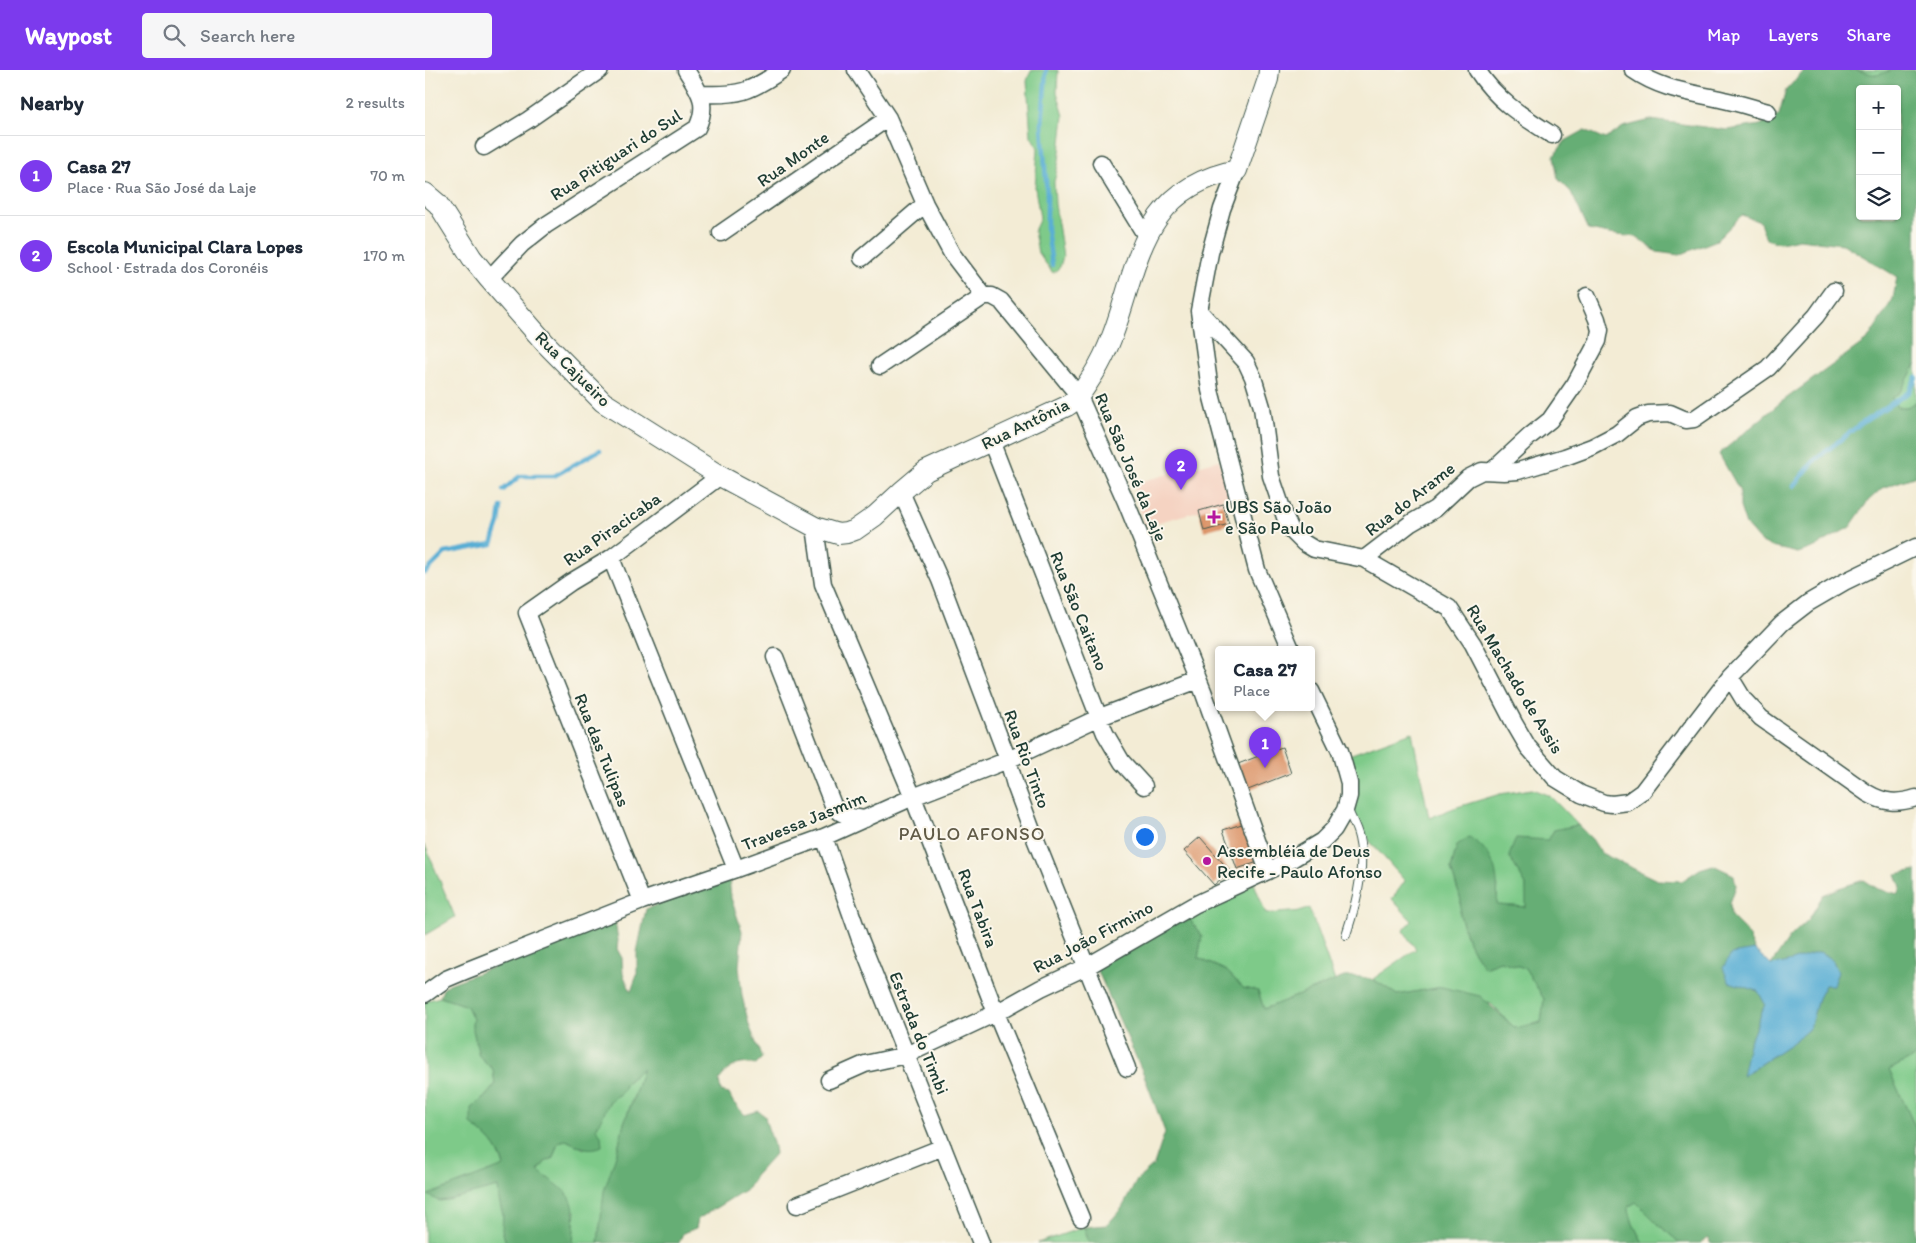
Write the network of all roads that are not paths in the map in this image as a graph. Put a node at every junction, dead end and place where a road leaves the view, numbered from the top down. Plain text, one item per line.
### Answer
1 (600, 70) edge
2 (686, 70) edge
3 (782, 70) edge
4 (1269, 70) edge
5 (1477, 70) edge
6 (1633, 70) edge
7 (859, 71) edge
8 (700, 94) junction
9 (1768, 112) dead end
10 (888, 118) junction
11 (1552, 135) dead end
12 (484, 147) dead end
13 (1101, 163) dead end
14 (1237, 170) junction
15 (425, 193) edge
16 (925, 204) junction
17 (721, 233) dead end
18 (1146, 236) junction
19 (862, 258) dead end
20 (489, 279) junction
21 (1834, 291) dead end
22 (983, 296) junction
23 (1587, 296) dead end
24 (1199, 311) junction
25 (880, 366) dead end
26 (1079, 396) junction
27 (991, 441) junction
28 (1492, 471) junction
29 (720, 476) junction
30 (901, 492) junction
31 (815, 527) junction
32 (1916, 547) edge
33 (611, 558) junction
34 (1364, 559) junction
35 (527, 613) joint
36 (1290, 646) edge
37 (775, 658) dead end
38 (1730, 677) junction
39 (1198, 680) junction
40 (1315, 699) edge
41 (1100, 718) junction
42 (1008, 760) junction
43 (1144, 786) dead end
44 (913, 798) junction
45 (1916, 798) edge
46 (1348, 801) junction
47 (865, 819) junction
48 (824, 837) junction
49 (736, 869) junction
50 (1268, 871) junction
51 (642, 901) junction
52 (1346, 935) dead end
53 (1088, 966) junction
54 (425, 994) edge
55 (996, 1013) junction
56 (906, 1056) junction
57 (1127, 1068) dead end
58 (829, 1080) dead end
59 (943, 1147) junction
60 (797, 1205) dead end
61 (1081, 1218) dead end
62 (981, 1243) edge

1 - 12 street
2 - 8 street
3 - 8 street
4 - 14 street
5 - 11 street
6 - 9 street
7 - 10 street
8 - 20 street, Rua Pitiguari do Sul
10 - 16 street
10 - 17 street, Rua Monte
13 - 18 street
14 - 18 street, Rua Antônia
14 - 24 street
15 - 20 street, Rua Cajueiro
16 - 19 street
16 - 22 street
18 - 26 street, Rua Antônia
20 - 29 street, Rua Cajueiro
21 - 28 street, Rua do Arame
22 - 25 street
22 - 26 street, Rua São José da Laje
23 - 28 street
24 - 34 street, Rua Machado de Assis
24 - 36 street
26 - 27 street, Rua Antônia
26 - 39 street, Rua São José da Laje
27 - 30 street, Rua Antônia
27 - 41 street, Rua São Caitano
28 - 34 street, Rua do Arame
29 - 31 street, Rua Antônia
29 - 33 street, Rua Piracicaba
30 - 31 street, Rua Antônia
30 - 42 street, Rua Rio Tinto
31 - 44 street, Rua Tabira
32 - 38 street, Rua Machado de Assis
33 - 35 street, Rua Piracicaba
33 - 49 street
34 - 38 street, Rua Machado de Assis
35 - 51 street, Rua das Tulipas
37 - 47 street
38 - 45 street
39 - 41 street, Travessa Jasmim
39 - 50 street, Rua São José da Laje
40 - 46 street
41 - 42 street, Travessa Jasmim
41 - 43 street, Rua São Caitano
42 - 44 street, Travessa Jasmim
42 - 53 street, Rua Rio Tinto
44 - 47 street, Travessa Jasmim
44 - 55 street, Rua Tabira
46 - 50 street, Rua João Firmino
46 - 52 lane
47 - 48 street, Travessa Jasmim
48 - 49 street, Travessa Jasmim
48 - 56 street, Estrada do Timbi
49 - 51 street, Travessa Jasmim
50 - 53 street, Rua João Firmino
51 - 54 street, Travessa Jasmim
53 - 55 street, Rua João Firmino
53 - 57 street, Rua Rio Tinto
55 - 56 street, Rua João Firmino
55 - 61 street, Rua Tabira
56 - 58 street, Rua João Firmino
56 - 59 street, Estrada do Timbi
59 - 60 street
59 - 62 street, Estrada do Timbi

